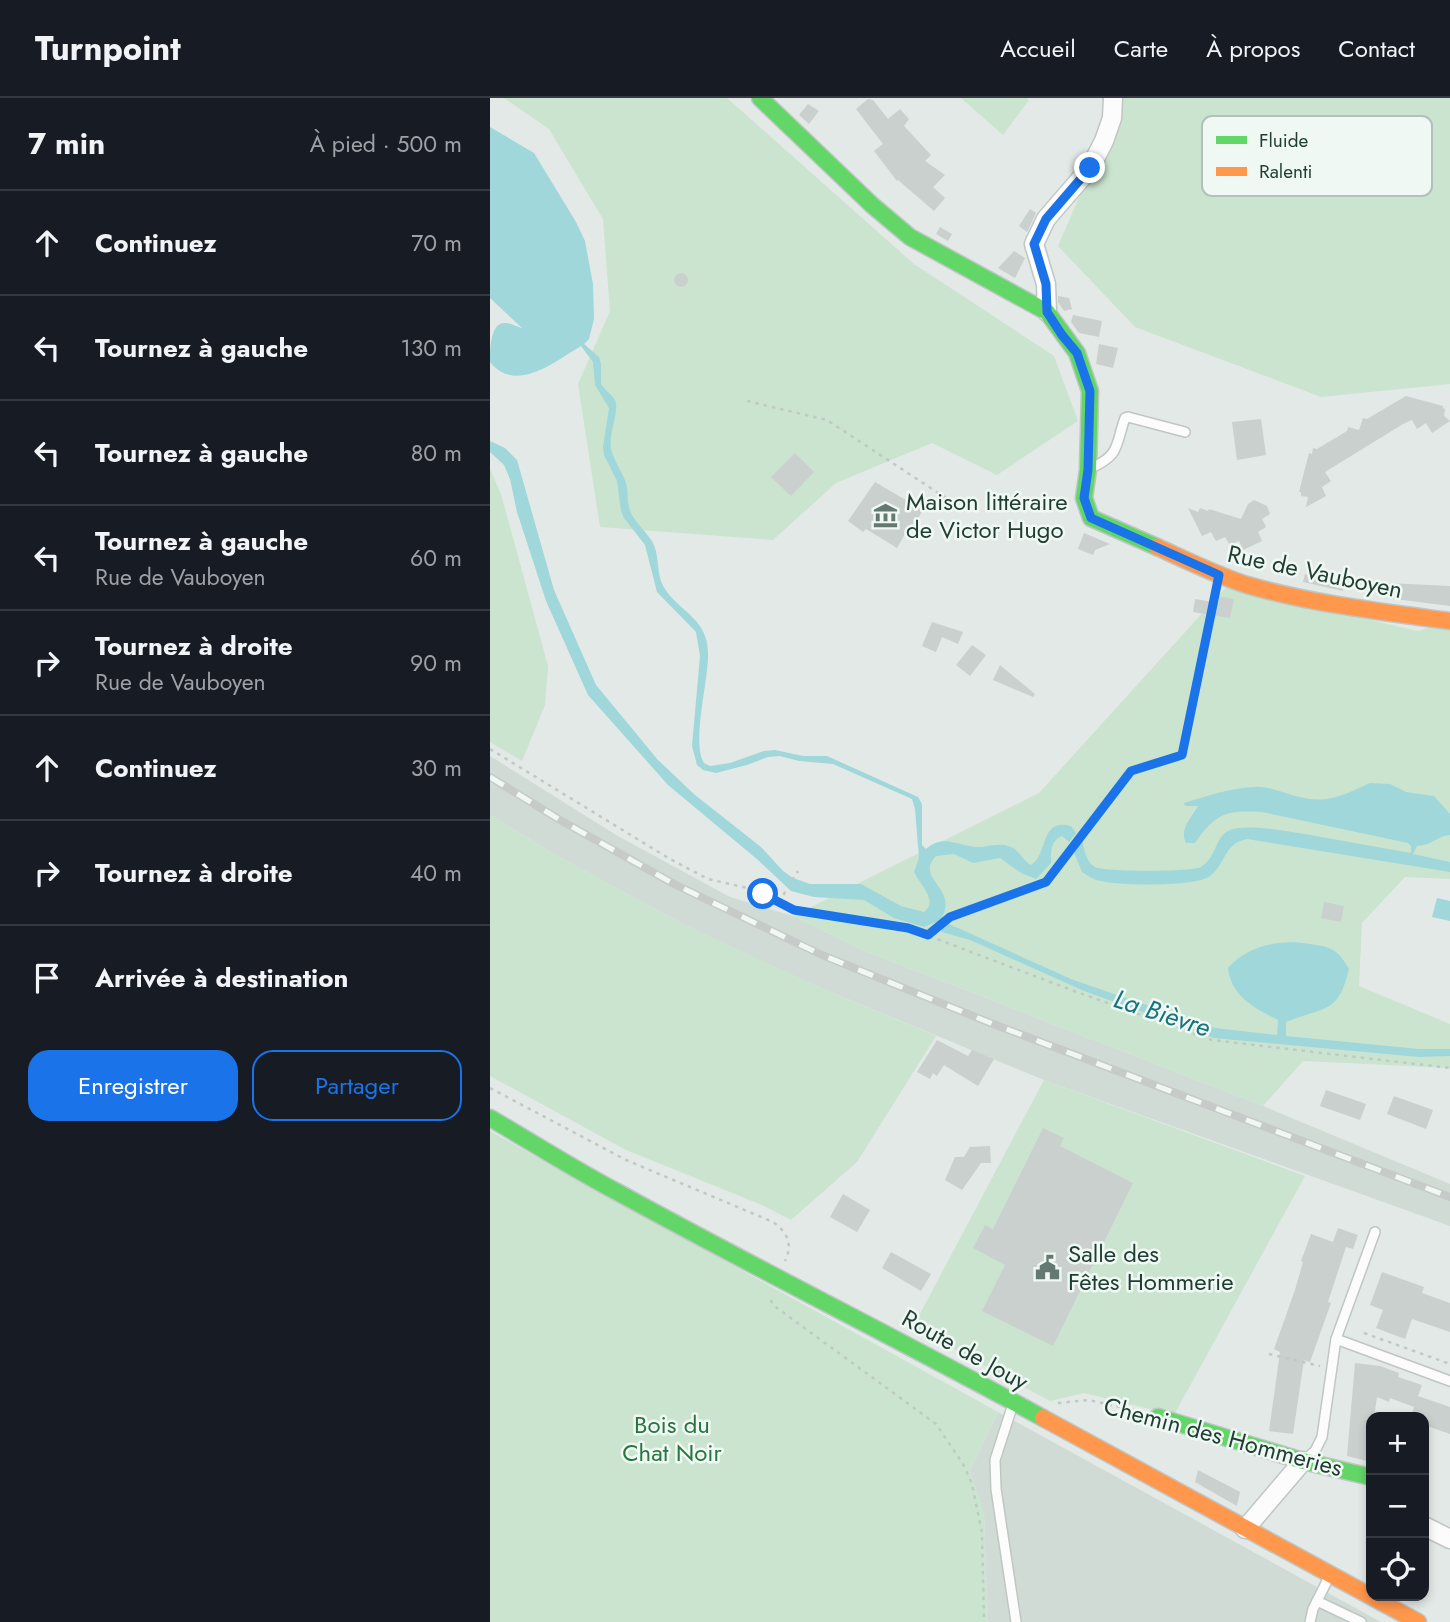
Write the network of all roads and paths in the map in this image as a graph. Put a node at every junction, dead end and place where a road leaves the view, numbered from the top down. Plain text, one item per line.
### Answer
1 (760, 98) edge
2 (1112, 98) edge
3 (1047, 312) junction
4 (747, 401) dead end
5 (1185, 432) dead end
6 (1088, 470) junction
7 (954, 504) dead end
8 (1219, 575) junction
9 (1450, 621) edge
10 (490, 749) edge
11 (798, 871) dead end
12 (779, 902) junction
13 (928, 935) junction
14 (1450, 1068) edge
15 (490, 1088) edge
16 (490, 1118) edge
17 (1375, 1232) dead end
18 (776, 1278) junction
19 (773, 1305) dead end
20 (1364, 1333) dead end
21 (1336, 1339) junction
22 (1269, 1354) dead end
23 (1450, 1364) edge
24 (1331, 1369) junction
25 (1450, 1381) edge
26 (1014, 1402) junction
27 (1038, 1417) junction
28 (1157, 1417) joint
29 (1303, 1461) junction
30 (1366, 1476) edge
31 (1429, 1528) edge
32 (1245, 1529) junction
33 (1450, 1539) edge
34 (1330, 1575) junction
35 (1317, 1601) junction
36 (985, 1622) edge
37 (1016, 1622) edge
38 (1310, 1622) edge
39 (1361, 1622) edge
40 (1418, 1622) edge

1 - 3 street, Rue de Vauboyen
2 - 3 street
3 - 6 street, Rue de Vauboyen
4 - 7 path
5 - 6 lane
6 - 8 street, Rue de Vauboyen
8 - 9 street, Rue de Vauboyen
8 - 13 path
10 - 12 path
11 - 12 path
12 - 13 path
13 - 14 path
15 - 18 path
16 - 18 street, Route de Jouy
17 - 21 lane
18 - 26 street, Route de Jouy
19 - 36 path
20 - 23 path
21 - 24 lane
21 - 25 lane
22 - 24 path
24 - 29 lane
26 - 27 street, Route de Jouy
26 - 37 lane
27 - 28 path, Chemin des Hommeries
27 - 32 street, Route de Jouy
28 - 29 street, Chemin des Hommeries
29 - 30 street, Chemin des Hommeries
29 - 32 street
31 - 33 street
32 - 34 street, Route de Jouy
34 - 35 lane
34 - 40 street, Route de Jouy
35 - 38 lane
35 - 39 lane

